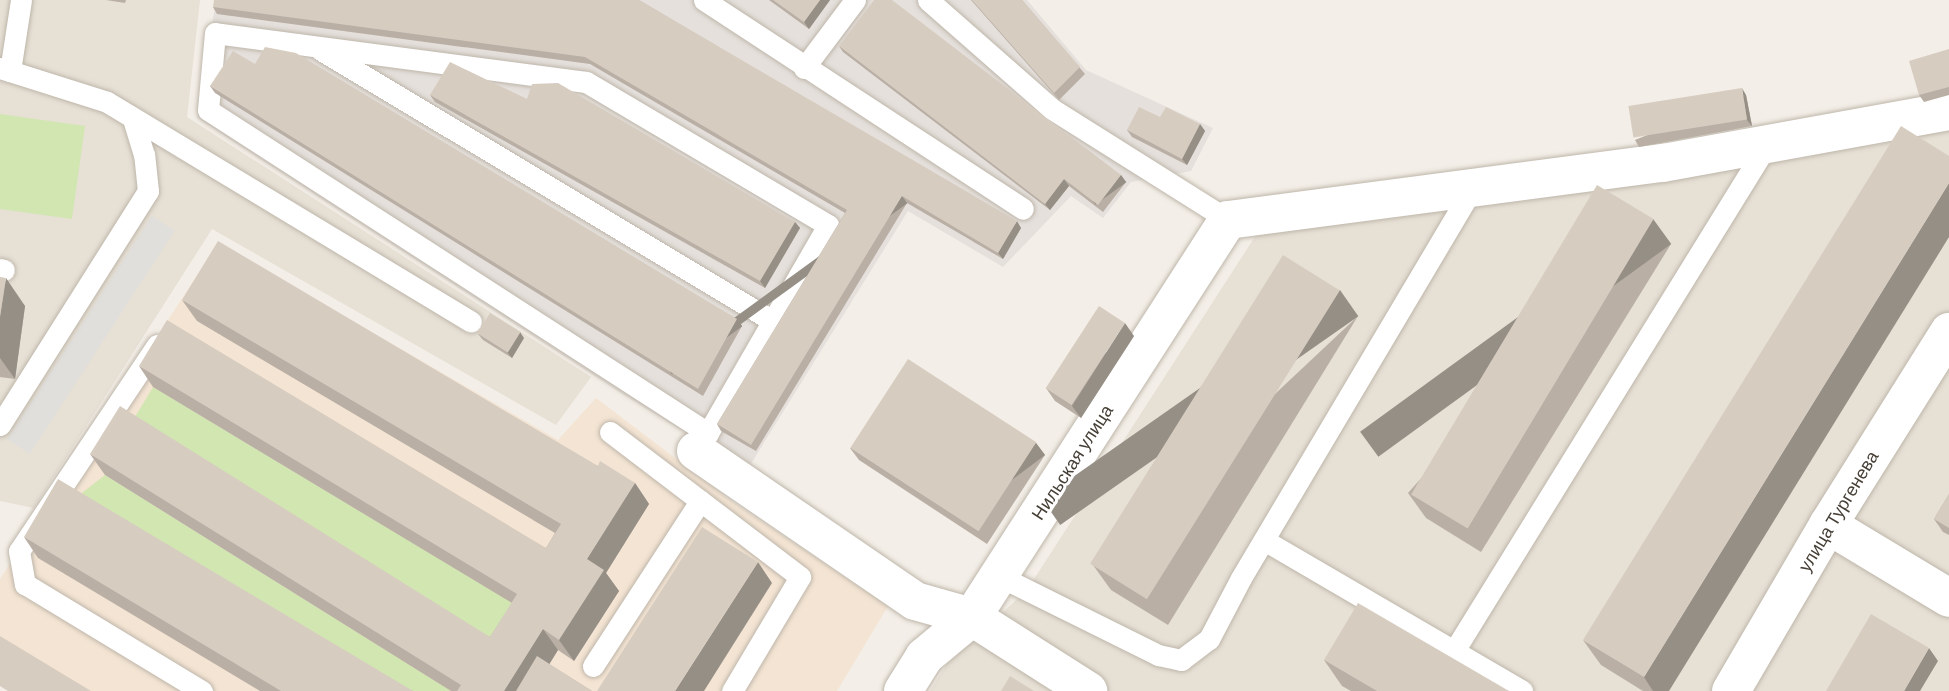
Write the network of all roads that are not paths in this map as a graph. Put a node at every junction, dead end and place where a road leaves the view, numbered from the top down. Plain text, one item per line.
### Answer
1 (20, 0) edge
2 (704, 0) edge
3 (855, 0) edge
4 (928, 0) edge
5 (314, 46) junction
6 (804, 68) junction
7 (5, 70) edge
8 (1949, 111) edge
9 (133, 118) junction
10 (1768, 143) junction
11 (1473, 188) junction
12 (1023, 209) dead end
13 (1228, 220) junction
14 (773, 321) junction
15 (471, 322) dead end
16 (168, 328) edge
17 (1949, 332) edge
18 (0, 425) edge
19 (610, 432) dead end
20 (702, 442) junction
21 (700, 501) junction
22 (1828, 526) junction
23 (1264, 540) junction
24 (999, 576) junction
25 (1949, 598) edge
26 (972, 617) junction
27 (1454, 651) junction
28 (593, 666) dead end
29 (202, 691) edge
30 (732, 691) edge
31 (903, 691) edge
32 (1088, 691) edge
33 (1522, 691) edge
34 (1731, 691) edge

1 - 7 lane
2 - 6 lane
3 - 6 lane
4 - 13 lane
5 - 14 lane
5 - 14 lane
5 - 20 lane
6 - 12 lane
7 - 9 lane
8 - 10 street
9 - 15 lane
9 - 18 lane
10 - 11 street
10 - 27 lane
11 - 13 street
11 - 23 lane
13 - 24 street, Нильская улица
14 - 20 lane
16 - 29 lane
17 - 22 street, улица Тургенева
19 - 21 lane
20 - 26 street
21 - 28 lane
21 - 30 lane
22 - 25 street
22 - 34 street, улица Тургенева
23 - 24 lane
23 - 27 lane
24 - 26 street, Нильская улица
26 - 31 street, Нильская улица
26 - 32 street
27 - 33 lane

